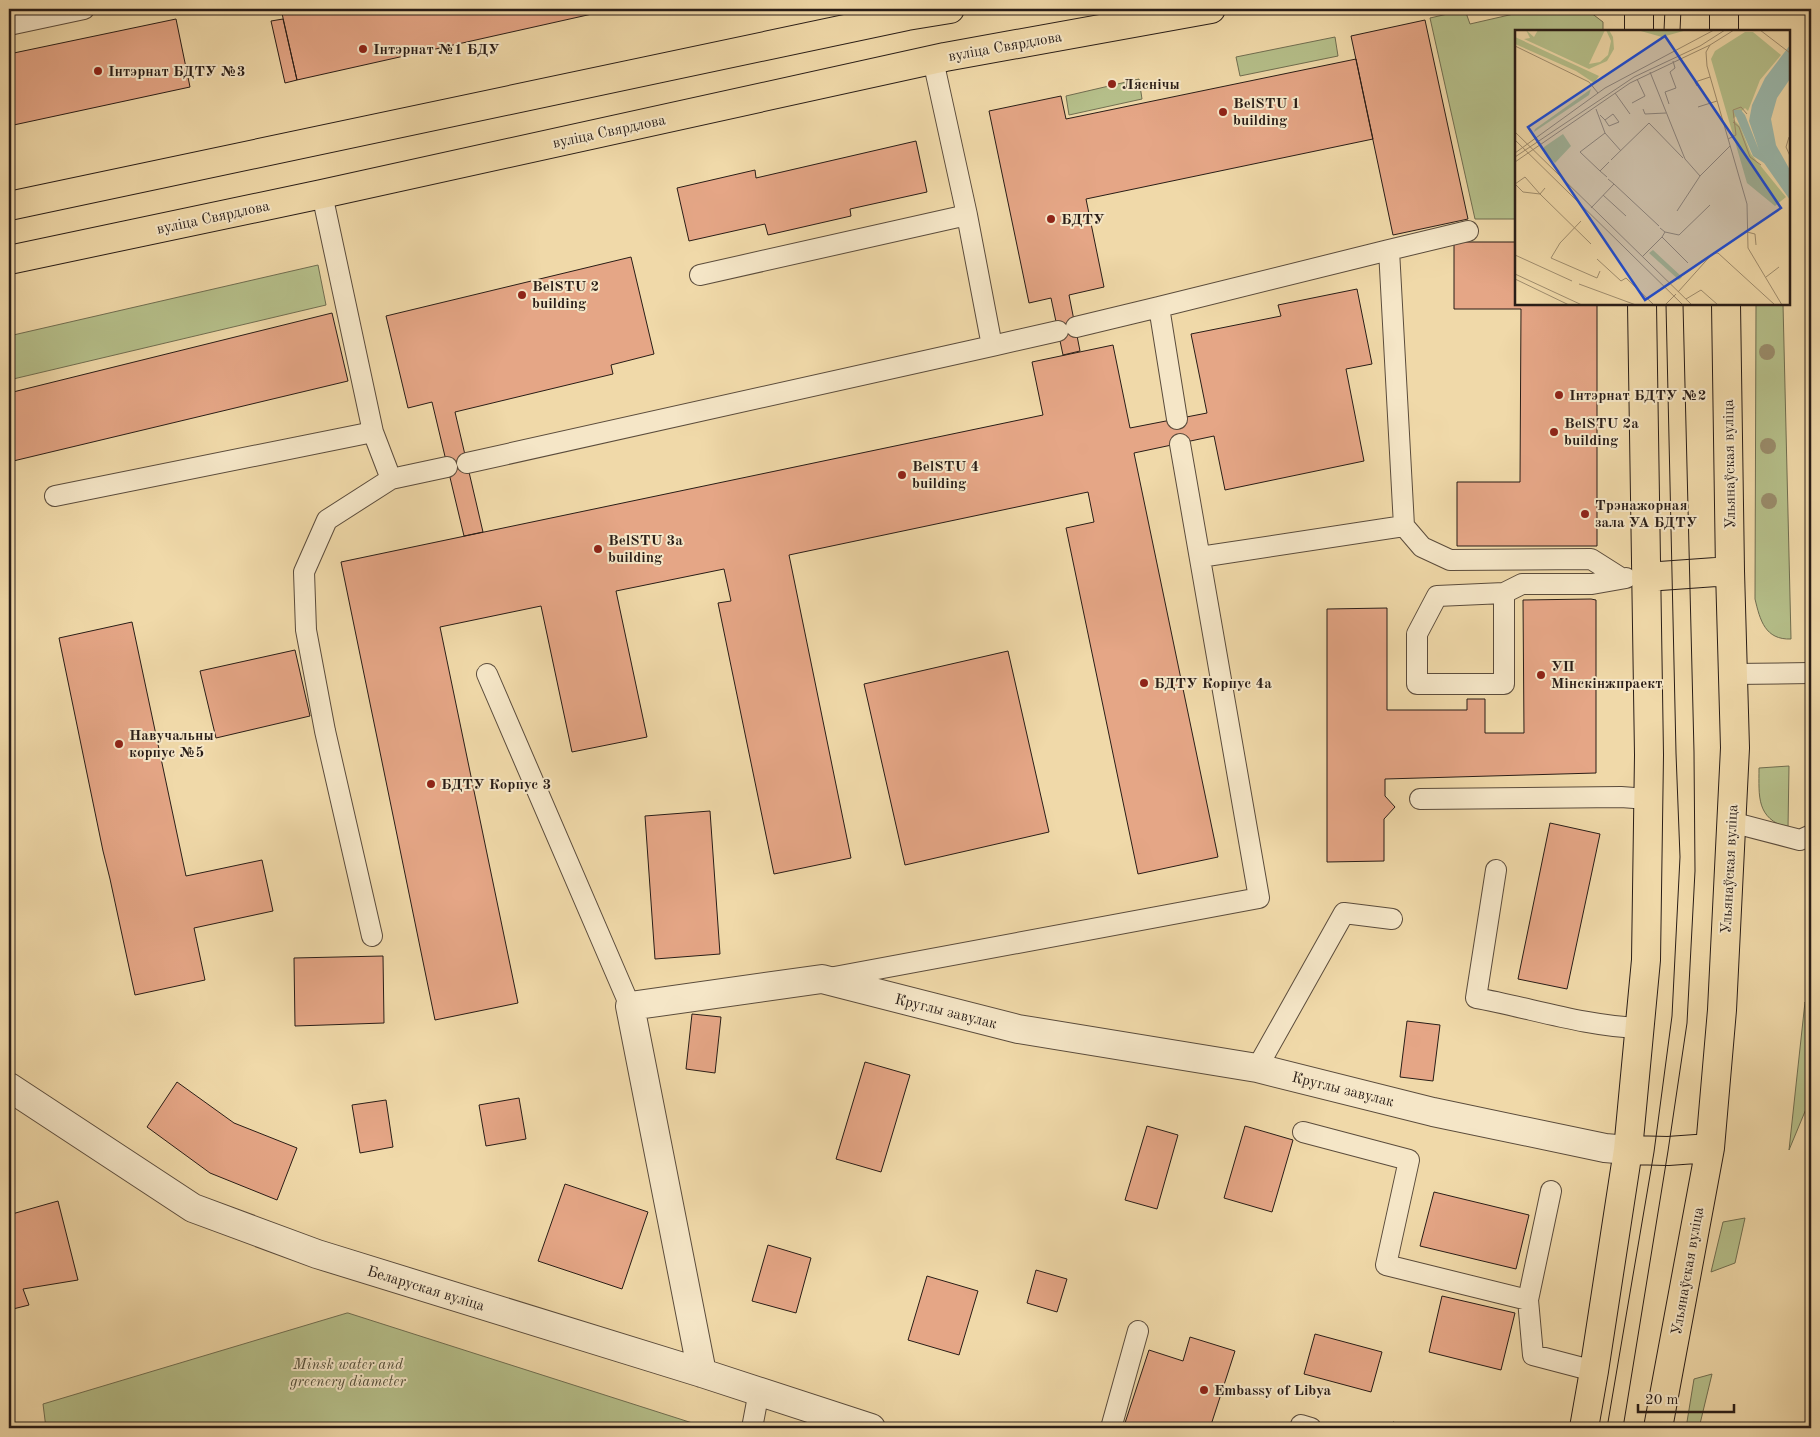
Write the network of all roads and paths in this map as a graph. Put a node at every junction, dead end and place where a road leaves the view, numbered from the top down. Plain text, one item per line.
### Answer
1 (84, 9) edge
2 (950, 9) edge
3 (1211, 9) edge
4 (1639, 9) edge
5 (1724, 9) edge
6 (907, 12) edge
7 (14, 19) edge
8 (1639, 30) edge
9 (1724, 30) edge
10 (933, 60) junction
11 (322, 194) junction
12 (9, 206) edge
13 (967, 215) junction
14 (1468, 231) dead end
15 (1390, 250) junction
16 (9, 260) edge
17 (700, 275) dead end
18 (1642, 305) edge
19 (1726, 305) edge
20 (1159, 307) junction
21 (992, 346) junction
22 (1176, 419) dead end
23 (373, 432) junction
24 (1180, 444) dead end
25 (467, 463) dead end
26 (447, 467) dead end
27 (391, 479) junction
28 (55, 496) dead end
29 (1404, 526) junction
30 (1200, 556) junction
31 (1730, 571) junction
32 (1633, 578) junction
33 (1504, 593) junction
34 (1811, 673) edge
35 (487, 674) dead end
36 (1732, 674) junction
37 (1420, 799) dead end
38 (1648, 799) junction
39 (1731, 822) junction
40 (1811, 835) edge
41 (1496, 870) dead end
42 (1392, 919) dead end
43 (372, 936) dead end
44 (822, 979) junction
45 (630, 1006) junction
46 (1640, 1028) junction
47 (1257, 1068) junction
48 (9, 1087) edge
49 (1303, 1132) dead end
50 (1710, 1148) junction
51 (1628, 1150) junction
52 (1552, 1191) dead end
53 (1528, 1300) junction
54 (1138, 1331) dead end
55 (1594, 1371) junction
56 (702, 1373) junction
57 (760, 1391) junction
58 (752, 1428) edge
59 (872, 1428) edge
60 (1111, 1428) edge
61 (1584, 1428) edge
62 (1658, 1428) edge

1 - 7 lane
2 - 6 main road
3 - 10 main road, вуліца Свярдлова
4 - 8 main road
5 - 9 main road
6 - 12 main road
10 - 11 main road, вуліца Свярдлова
10 - 13 lane
11 - 16 main road, вуліца Свярдлова
11 - 23 lane
13 - 17 lane
13 - 21 lane
14 - 15 lane
15 - 20 lane
15 - 29 lane
18 - 32 main road
19 - 31 main road, Ульянаўская вуліца
20 - 21 lane
20 - 22 lane
21 - 25 lane
23 - 27 lane
23 - 28 lane
24 - 30 lane
26 - 27 lane
27 - 43 lane
29 - 30 lane
29 - 32 lane
30 - 44 lane
31 - 32 main road
31 - 36 main road, Ульянаўская вуліца
32 - 33 lane
32 - 38 main road
33 - 33 lane
34 - 36 lane
35 - 45 lane
36 - 39 main road, Ульянаўская вуліца
37 - 38 lane
38 - 46 main road
39 - 40 lane
39 - 50 main road, Ульянаўская вуліца
41 - 46 lane
42 - 47 lane
44 - 45 street, Круглы завулак
44 - 47 street, Круглы завулак
45 - 56 street
46 - 51 main road
47 - 51 street, Круглы завулак
48 - 56 street, Беларуская вуліца
49 - 53 lane
50 - 51 main road
50 - 62 main road, Ульянаўская вуліца
51 - 55 main road
52 - 53 lane
53 - 55 lane
54 - 60 lane
55 - 61 main road
56 - 57 street, Беларуская вуліца
57 - 58 lane
57 - 59 street, Беларуская вуліца

